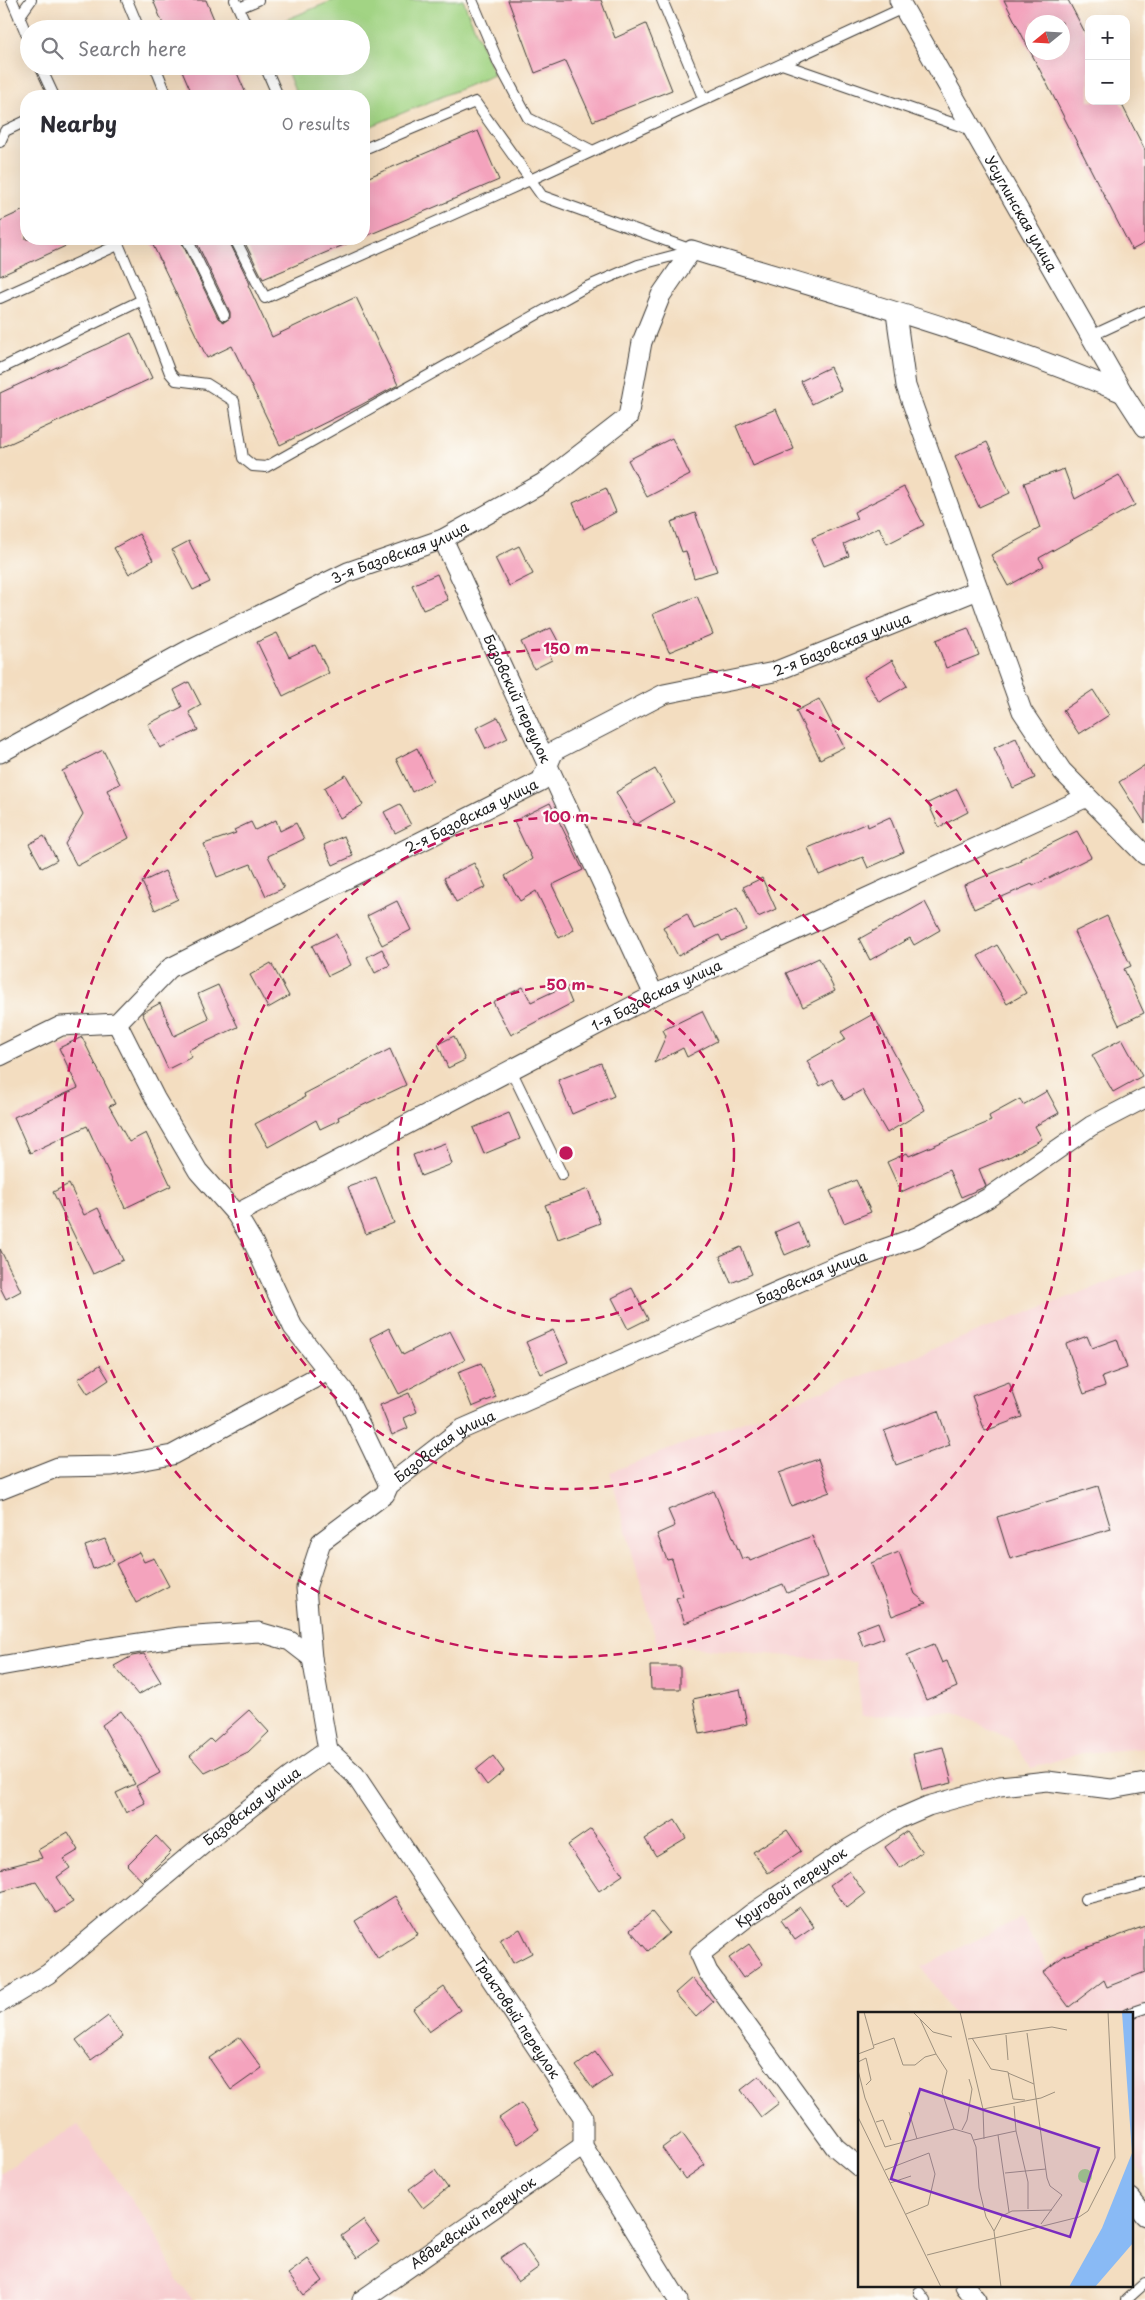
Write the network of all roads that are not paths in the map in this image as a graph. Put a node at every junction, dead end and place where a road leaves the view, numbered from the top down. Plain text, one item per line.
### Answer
1 (12, 0) edge
2 (31, 0) edge
3 (127, 0) edge
4 (258, 0) edge
5 (472, 0) edge
6 (662, 0) edge
7 (237, 4) edge
8 (901, 4) edge
9 (19, 17) junction
10 (20, 20) edge
11 (135, 20) edge
12 (244, 20) edge
13 (782, 64) junction
14 (44, 75) edge
15 (159, 75) edge
16 (268, 75) edge
17 (51, 90) edge
18 (165, 90) edge
19 (275, 90) edge
20 (704, 100) junction
21 (20, 125) edge
22 (973, 130) junction
23 (0, 142) edge
24 (370, 146) edge
25 (593, 151) junction
26 (530, 180) junction
27 (111, 245) edge
28 (118, 245) edge
29 (190, 245) edge
30 (239, 245) edge
31 (692, 250) junction
32 (0, 298) edge
33 (142, 300) junction
34 (1145, 311) edge
35 (896, 313) junction
36 (224, 315) dead end
37 (1091, 336) junction
38 (0, 369) edge
39 (1123, 393) junction
40 (1144, 423) edge
41 (443, 538) junction
42 (978, 590) junction
43 (0, 753) edge
44 (548, 766) junction
45 (1087, 797) junction
46 (1145, 854) edge
47 (654, 994) junction
48 (117, 1023) junction
49 (0, 1056) edge
50 (510, 1070) junction
51 (1145, 1098) edge
52 (562, 1175) dead end
53 (236, 1214) junction
54 (328, 1371) junction
55 (0, 1490) edge
56 (387, 1490) junction
57 (312, 1658) junction
58 (0, 1666) edge
59 (328, 1750) junction
60 (1145, 1782) edge
61 (1145, 1884) edge
62 (1085, 1899) dead end
63 (0, 2003) edge
64 (1145, 2008) edge
65 (1132, 2012) edge
66 (583, 2146) junction
67 (858, 2166) edge
68 (1132, 2199) edge
69 (1145, 2216) edge
70 (1145, 2283) edge
71 (967, 2288) edge
72 (362, 2300) edge
73 (678, 2300) edge
74 (976, 2300) edge
75 (1126, 2300) edge

1 - 9 lane
2 - 9 lane
3 - 11 lane
4 - 7 lane
5 - 25 lane
6 - 20 lane
7 - 12 lane
8 - 13 lane
8 - 22 street, Усуглинская улица
9 - 10 lane
13 - 20 lane
13 - 22 lane
14 - 17 lane
15 - 18 lane
16 - 19 lane
20 - 25 lane
21 - 23 lane
22 - 37 street, Усуглинская улица
24 - 26 lane
25 - 26 lane
26 - 30 lane
26 - 31 lane
27 - 32 lane
28 - 33 lane
29 - 36 lane
31 - 33 lane
31 - 35 street
31 - 41 street, 3-я Базовская улица
33 - 38 lane
34 - 37 lane
35 - 39 street
35 - 42 street
37 - 39 street, Усуглинская улица
39 - 40 street, Усуглинская улица
41 - 43 street, 3-я Базовская улица
41 - 44 street, Базовский переулок
42 - 44 street, 2-я Базовская улица
42 - 45 street
44 - 47 street, Базовский переулок
44 - 48 street, 2-я Базовская улица
45 - 46 street
45 - 47 street, 1-я Базовская улица
47 - 50 street, 1-я Базовская улица
48 - 49 street
48 - 53 street
50 - 52 lane
50 - 53 street, 1-я Базовская улица
51 - 56 street, Базовская улица
53 - 54 street
54 - 55 street
54 - 56 street
56 - 57 street, Базовская улица
57 - 58 street
57 - 59 street, Базовская улица
59 - 63 street, Базовская улица
59 - 66 street, Трактовый переулок
60 - 67 street, Круговой переулок
61 - 62 lane
64 - 65 lane
66 - 72 street, Авдеевский переулок
66 - 73 street
68 - 69 street
70 - 75 lane
71 - 74 street

